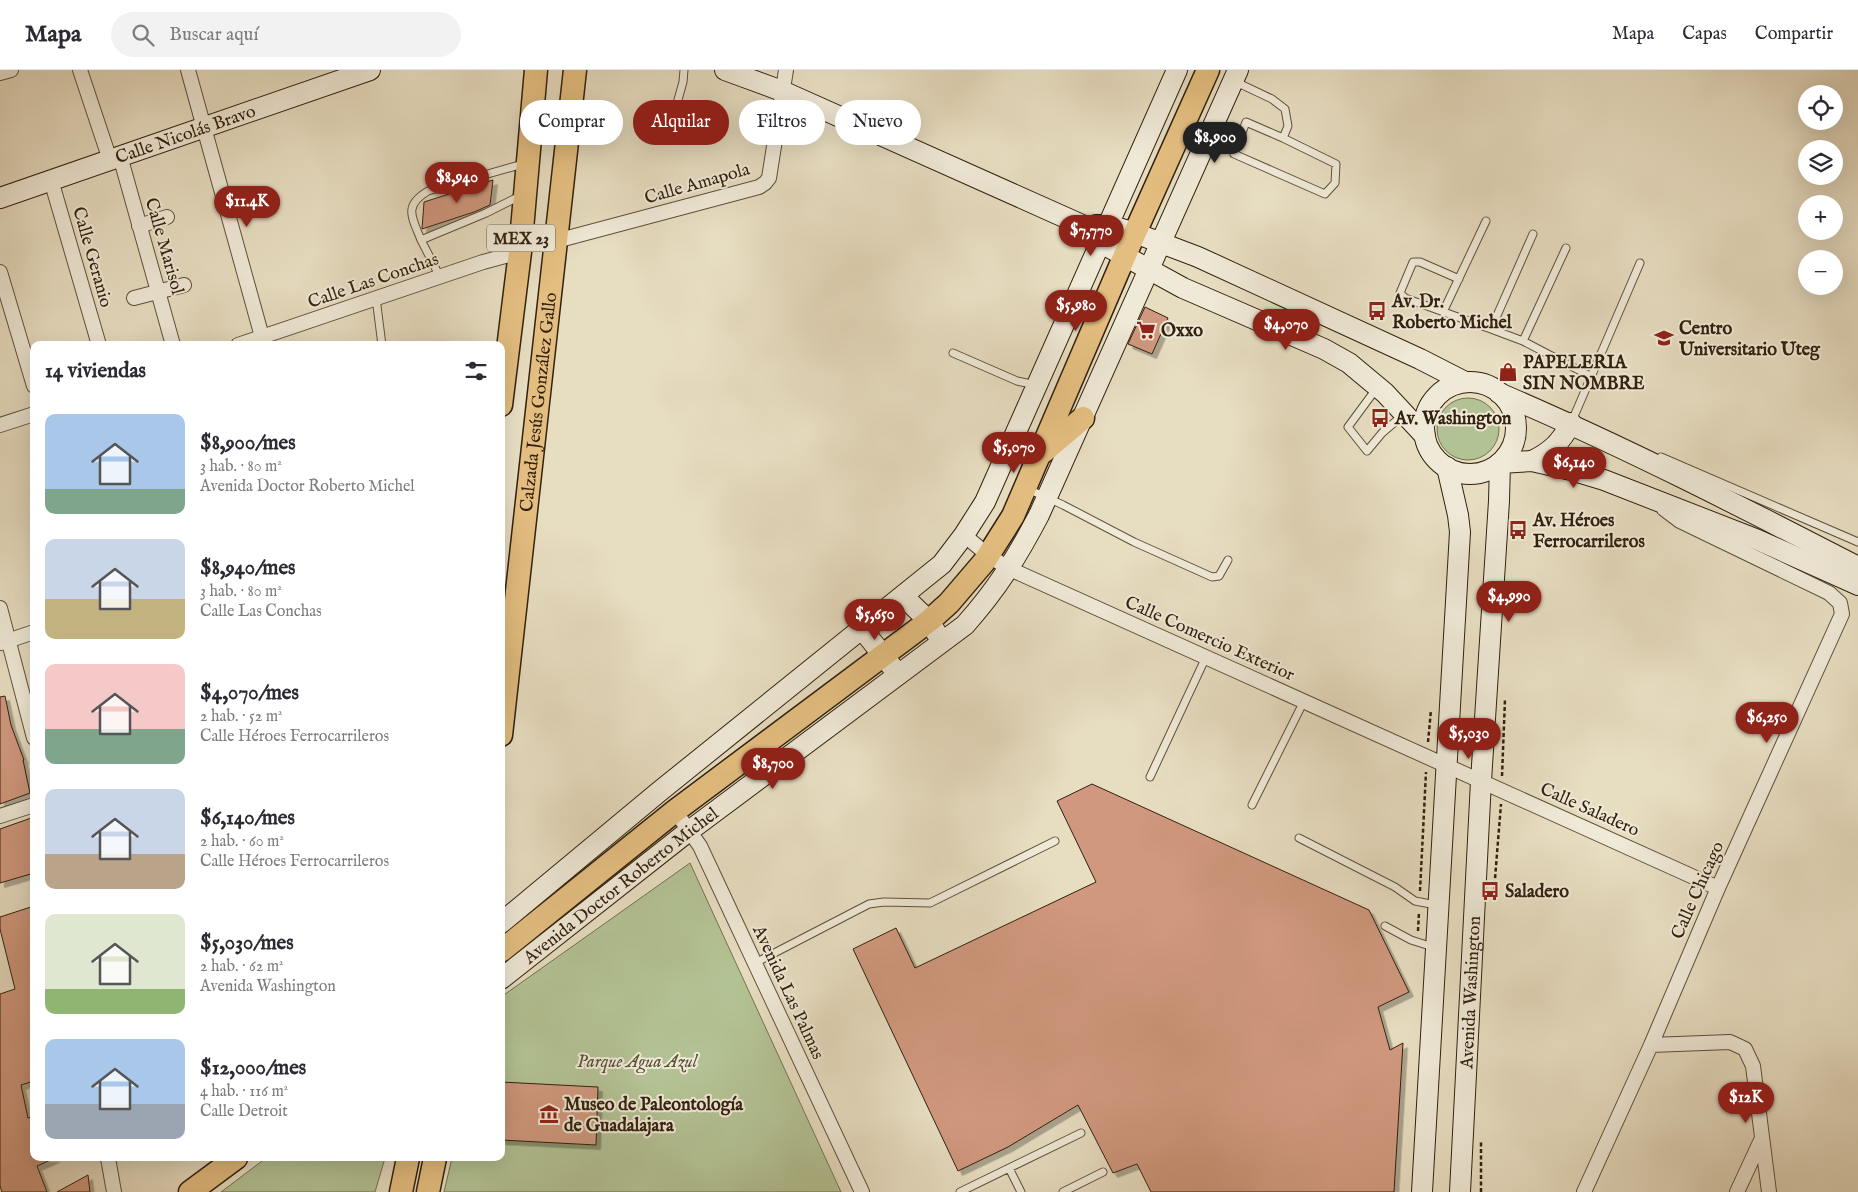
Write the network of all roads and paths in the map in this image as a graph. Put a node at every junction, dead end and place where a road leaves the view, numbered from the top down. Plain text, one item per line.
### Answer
1 (11, 70) edge
2 (80, 70) edge
3 (188, 70) edge
4 (370, 70) edge
5 (536, 70) edge
6 (575, 70) edge
7 (684, 70) edge
8 (725, 70) edge
9 (786, 70) edge
10 (1177, 70) edge
11 (1208, 70) edge
12 (0, 73) edge
13 (1236, 75) edge
14 (782, 91) junction
15 (678, 100) edge
16 (204, 128) junction
17 (1283, 138) junction
18 (115, 158) junction
19 (528, 163) junction
20 (51, 180) junction
21 (1127, 185) junction
22 (525, 194) junction
23 (1, 195) edge
24 (1151, 196) junction
25 (168, 217) dead end
26 (1486, 221) dead end
27 (139, 226) junction
28 (1135, 233) junction
29 (1105, 234) junction
30 (1533, 234) dead end
31 (421, 240) junction
32 (556, 241) junction
33 (1160, 244) junction
34 (1566, 248) dead end
35 (520, 252) junction
36 (1125, 255) junction
37 (1640, 263) dead end
38 (1149, 269) junction
39 (0, 272) edge
40 (440, 277) junction
41 (1459, 279) junction
42 (184, 284) dead end
43 (158, 291) junction
44 (134, 298) dead end
45 (376, 298) junction
46 (1075, 302) junction
47 (1100, 312) junction
48 (1443, 312) junction
49 (1491, 329) junction
50 (97, 341) edge
51 (173, 341) edge
52 (263, 341) edge
53 (381, 341) edge
54 (1523, 341) junction
55 (1056, 343) junction
56 (953, 353) dead end
57 (1083, 353) junction
58 (30, 373) edge
59 (505, 373) edge
60 (1592, 377) junction
61 (1465, 382) junction
62 (1036, 385) junction
63 (1378, 386) junction
64 (1499, 393) junction
65 (1405, 413) junction
66 (30, 415) edge
67 (1083, 418) junction
68 (1574, 424) junction
69 (0, 425) edge
70 (1425, 436) junction
71 (1623, 441) dead end
72 (1007, 452) junction
73 (1657, 455) dead end
74 (1037, 460) junction
75 (1532, 461) junction
76 (1500, 463) junction
77 (1447, 467) junction
78 (993, 484) junction
79 (1023, 492) junction
80 (1048, 497) junction
81 (1650, 497) junction
82 (964, 535) junction
83 (1858, 542) edge
84 (989, 556) junction
85 (1228, 560) dead end
86 (1858, 567) edge
87 (1010, 569) junction
88 (1858, 585) edge
89 (903, 596) junction
90 (0, 608) edge
91 (929, 621) junction
92 (862, 629) junction
93 (30, 633) edge
94 (4, 642) edge
95 (942, 642) junction
96 (884, 655) junction
97 (1206, 657) junction
98 (897, 674) junction
99 (505, 699) edge
100 (1304, 701) junction
101 (30, 725) edge
102 (718, 744) junction
103 (1446, 765) junction
104 (736, 766) junction
105 (1150, 777) dead end
106 (1481, 781) junction
107 (1252, 805) dead end
108 (30, 806) edge
109 (675, 811) junction
110 (0, 816) edge
111 (690, 830) junction
112 (1299, 838) dead end
113 (1055, 840) dead end
114 (1718, 888) junction
115 (1439, 905) junction
116 (505, 920) edge
117 (1385, 926) dead end
118 (505, 948) edge
119 (1436, 948) junction
120 (755, 963) junction
121 (505, 976) edge
122 (1651, 1045) junction
123 (1081, 1133) dead end
124 (1762, 1136) junction
125 (109, 1161) edge
126 (232, 1161) edge
127 (407, 1161) edge
128 (434, 1161) edge
129 (1009, 1168) junction
130 (1103, 1172) dead end
131 (114, 1192) edge
132 (190, 1192) edge
133 (401, 1192) edge
134 (428, 1192) edge
135 (862, 1192) edge
136 (960, 1192) edge
137 (1021, 1192) edge
138 (1063, 1192) edge
139 (1422, 1192) edge
140 (1460, 1192) edge
141 (1584, 1192) edge
142 (1737, 1192) edge
143 (1769, 1192) edge

1 - 12 street
2 - 18 street, Calle Marisol
3 - 16 street
4 - 16 main road, Calle Nicolás Bravo
5 - 19 main road, Calzada Jesús González Gallo / MEX 23
6 - 32 main road, Calzada Jesús González Gallo / MEX 23
7 - 15 lane
8 - 14 main road
9 - 14 street, Calle Amapola
10 - 21 main road
11 - 24 main road, Avenida Doctor Roberto Michel
13 - 17 lane
13 - 33 main road, Avenida Doctor Roberto Michel
14 - 29 main road
14 - 32 street, Calle Amapola
16 - 18 main road, Calle Nicolás Bravo
16 - 52 street
17 - 17 lane
18 - 20 main road, Calle Nicolás Bravo
18 - 27 street, Calle Marisol
19 - 22 main road, Calzada Jesús González Gallo / MEX 23
19 - 31 lane
20 - 23 main road, Calle Nicolás Bravo
20 - 50 street, Calle Geranio
21 - 24 main road
21 - 29 main road
22 - 31 lane
22 - 35 main road, Calzada Jesús González Gallo / MEX 23
24 - 28 main road, Avenida Doctor Roberto Michel
25 - 27 street
26 - 41 lane
27 - 43 street, Calle Marisol
28 - 29 main road
28 - 33 main road
28 - 36 main road, Avenida Doctor Roberto Michel
29 - 36 main road
29 - 46 main road
30 - 49 lane
31 - 40 lane
32 - 99 main road, Calzada Jesús González Gallo / MEX 23
33 - 38 main road, Avenida Doctor Roberto Michel
33 - 61 main road
34 - 54 lane
35 - 40 street, Calle Las Conchas
35 - 59 main road, Calzada Jesús González Gallo / MEX 23
36 - 38 main road
36 - 47 main road, Avenida Doctor Roberto Michel
37 - 60 lane
38 - 63 main road
38 - 67 main road, Avenida Doctor Roberto Michel
39 - 58 street
40 - 45 street, Calle Las Conchas
41 - 48 lane
41 - 48 lane
42 - 43 street
43 - 44 street
43 - 51 street, Calle Marisol
45 - 52 street, Calle Las Conchas
45 - 53 lane
46 - 47 main road
46 - 55 main road
47 - 57 main road, Avenida Doctor Roberto Michel
48 - 49 lane
49 - 54 lane
54 - 60 lane
55 - 57 main road
55 - 62 main road
56 - 62 lane
57 - 74 main road, Avenida Doctor Roberto Michel
60 - 68 lane
61 - 64 main road
61 - 70 main road
62 - 72 main road
63 - 65 main road
63 - 65 lane
64 - 68 main road
64 - 76 main road
65 - 70 main road
66 - 69 street
67 - 74 main road
67 - 80 main road, Avenida Doctor Roberto Michel
68 - 71 lane
68 - 75 main road
68 - 86 main road
70 - 77 main road
72 - 74 main road
72 - 78 main road
73 - 83 lane
74 - 79 main road, Avenida Doctor Roberto Michel
75 - 76 main road
75 - 81 main road
76 - 77 main road
76 - 106 main road, Avenida Washington
77 - 103 main road, Avenida Washington
78 - 79 main road
78 - 82 main road
79 - 80 lane
79 - 84 main road, Avenida Doctor Roberto Michel
80 - 85 lane
80 - 87 main road, Avenida Doctor Roberto Michel
81 - 88 main road
81 - 114 street, Calle Chicago
82 - 84 street, Calle Comercio Exterior
82 - 89 main road
84 - 87 street, Calle Comercio Exterior
84 - 91 main road, Avenida Doctor Roberto Michel
87 - 95 main road, Avenida Doctor Roberto Michel
87 - 97 street, Calle Comercio Exterior
89 - 91 main road
89 - 92 main road
90 - 94 street
91 - 95 main road
91 - 96 main road, Avenida Doctor Roberto Michel
92 - 96 main road
92 - 102 main road
93 - 94 street
94 - 101 street
95 - 98 main road, Avenida Doctor Roberto Michel
96 - 98 main road
96 - 104 main road, Avenida Doctor Roberto Michel
97 - 100 street, Calle Comercio Exterior
97 - 105 lane
98 - 111 main road, Avenida Doctor Roberto Michel
100 - 103 street, Calle Comercio Exterior
100 - 107 lane
102 - 104 main road
102 - 116 main road
103 - 106 street, Calle Saladero
103 - 115 main road, Avenida Washington
104 - 109 main road, Avenida Doctor Roberto Michel
106 - 114 street, Calle Saladero
106 - 140 main road, Avenida Washington
108 - 110 street
109 - 111 street, Avenida Las Palmas
109 - 118 main road, Avenida Doctor Roberto Michel
111 - 120 street, Avenida Las Palmas
111 - 121 main road, Avenida Doctor Roberto Michel
112 - 115 lane
113 - 120 lane
114 - 122 street, Calle Chicago
115 - 119 main road, Avenida Washington
117 - 119 lane
119 - 139 main road, Avenida Washington
120 - 135 street, Avenida Las Palmas
122 - 124 street
122 - 141 street, Calle Chicago
123 - 129 lane
124 - 142 street
124 - 143 street
125 - 131 street
126 - 132 main road
127 - 133 main road
128 - 134 main road
129 - 136 lane
129 - 137 lane
130 - 138 lane

